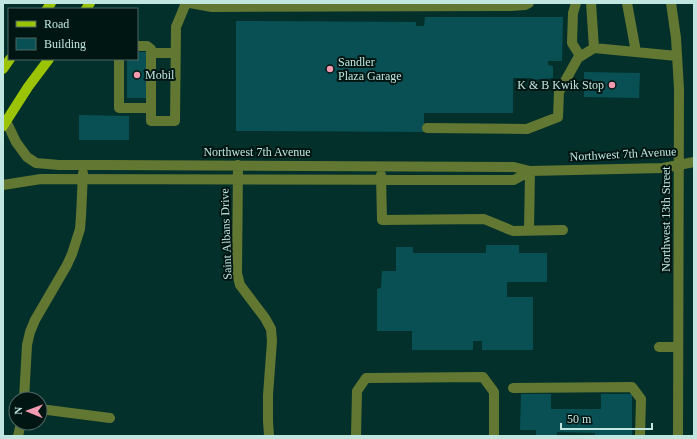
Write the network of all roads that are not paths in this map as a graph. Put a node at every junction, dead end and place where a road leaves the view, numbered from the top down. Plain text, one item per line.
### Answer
1 (186, 3) edge
2 (190, 3) edge
3 (529, 3) edge
4 (576, 3) edge
5 (591, 3) edge
6 (627, 3) edge
7 (670, 3) edge
8 (459, 5) edge
9 (500, 5) edge
10 (138, 46) edge
11 (594, 48) junction
12 (636, 52) junction
13 (151, 53) junction
14 (175, 53) junction
15 (580, 56) junction
16 (677, 56) junction
17 (9, 60) edge
18 (48, 60) edge
19 (119, 60) edge
20 (3, 69) edge
21 (151, 108) junction
22 (5, 123) edge
23 (427, 128) dead end
24 (694, 162) edge
25 (83, 165) junction
26 (238, 165) junction
27 (679, 165) junction
28 (381, 166) junction
29 (530, 171) junction
30 (83, 179) junction
31 (238, 180) junction
32 (381, 180) junction
33 (3, 185) edge
34 (529, 230) junction
35 (563, 230) dead end
36 (659, 347) dead end
37 (678, 347) junction
38 (513, 388) dead end
39 (24, 391) edge
40 (48, 410) edge
41 (110, 418) dead end
42 (270, 436) edge
43 (356, 436) edge
44 (494, 436) edge
45 (640, 436) edge
46 (678, 436) edge

1 - 14 street
2 - 8 street
3 - 9 street
4 - 15 street
5 - 11 street
6 - 12 street
7 - 16 street, Northwest 13th Street
8 - 9 street
10 - 13 street
11 - 12 street
11 - 15 street
12 - 16 street
13 - 14 street
13 - 21 street
14 - 21 street
15 - 23 street
16 - 27 street, Northwest 13th Street
17 - 20 main road
18 - 22 main road
19 - 21 street
22 - 25 street, Northwest 7th Avenue
24 - 27 street, Northwest 7th Avenue
25 - 26 street, Northwest 7th Avenue
25 - 30 street
26 - 28 street, Northwest 7th Avenue
26 - 31 street, Saint Albans Drive
27 - 29 street, Northwest 7th Avenue
27 - 37 street, Northwest 13th Street
28 - 29 street, Northwest 7th Avenue
28 - 32 street
29 - 32 street, Northwest 7th Avenue
29 - 34 street
30 - 31 street, Northwest 7th Avenue
30 - 33 street, Northwest 7th Avenue
30 - 39 street
31 - 32 street, Northwest 7th Avenue
31 - 42 street, Saint Albans Drive
32 - 34 street
34 - 35 street
36 - 37 street
37 - 46 street, Northwest 13th Street
38 - 45 street
40 - 41 street
43 - 44 street

